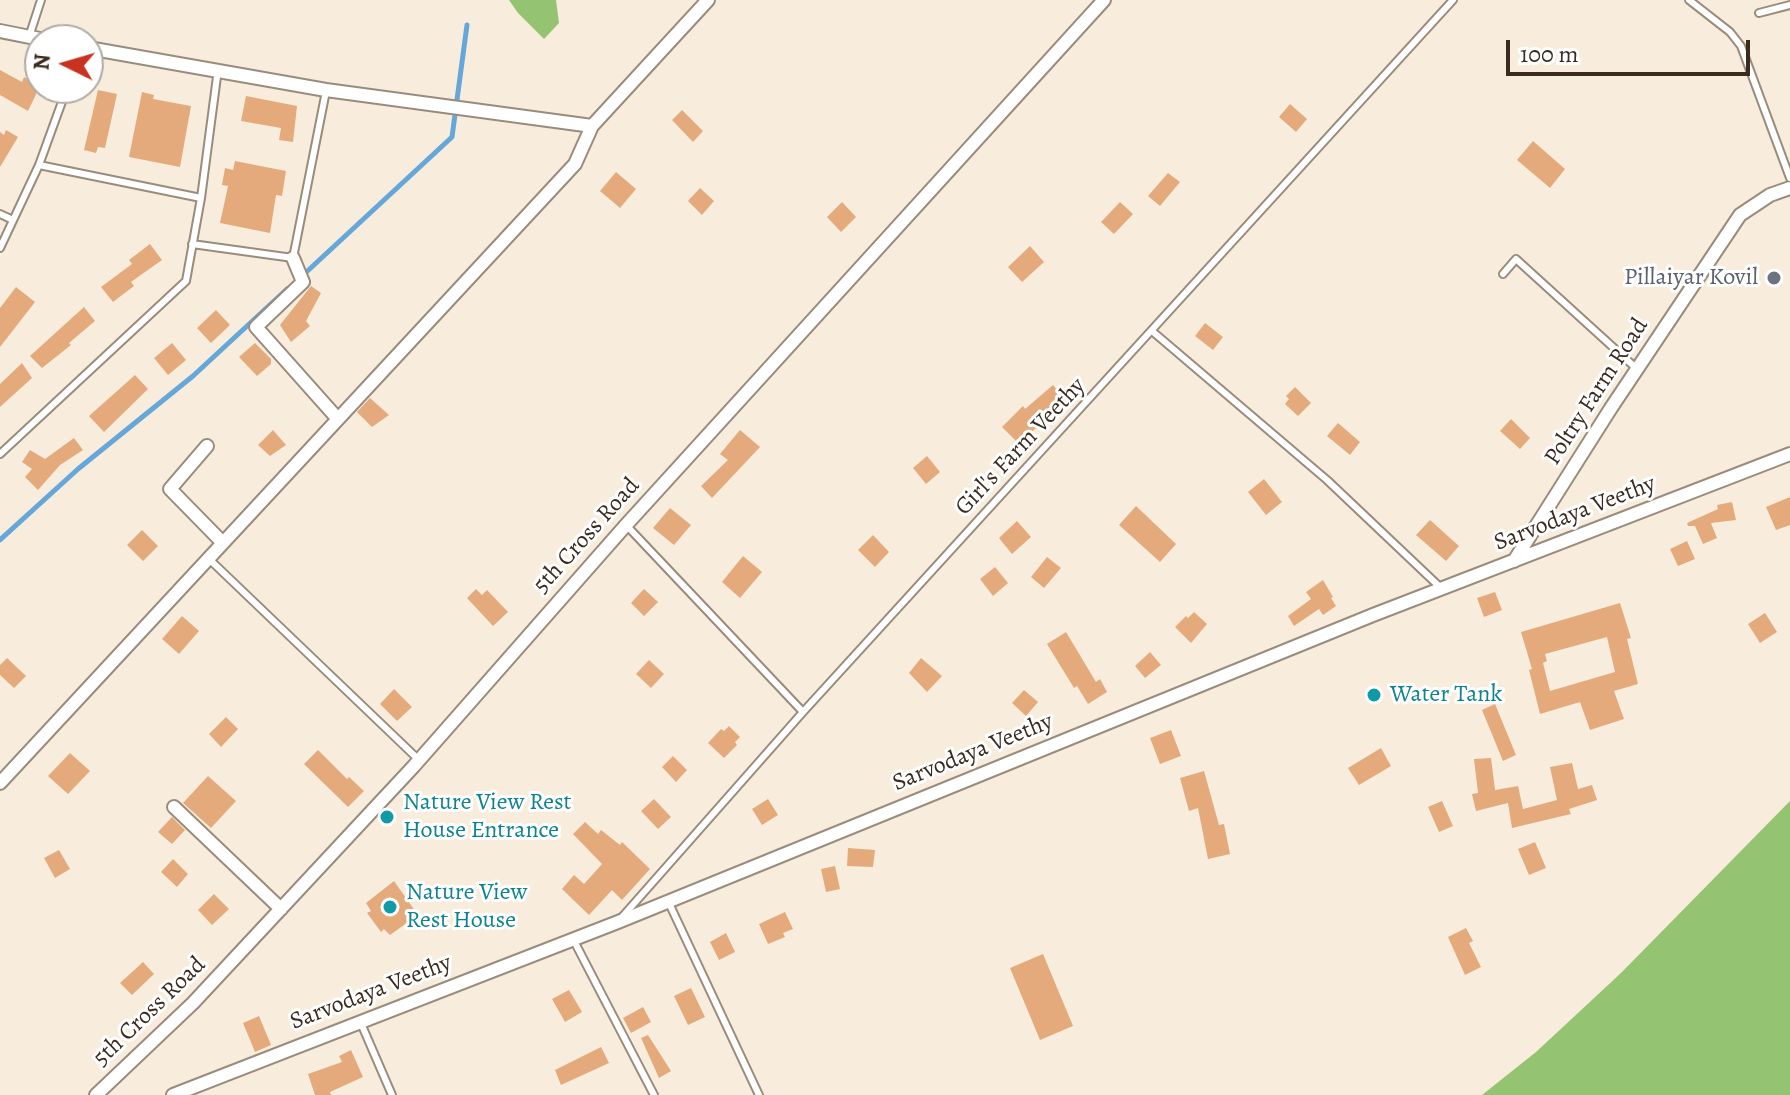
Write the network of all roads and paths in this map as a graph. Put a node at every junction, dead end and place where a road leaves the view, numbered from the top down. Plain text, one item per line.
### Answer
1 (41, 0) edge
2 (708, 0) edge
3 (1104, 0) edge
4 (1453, 0) edge
5 (1689, 0) edge
6 (1790, 5) edge
7 (1759, 13) dead end
8 (33, 24) edge
9 (0, 31) edge
10 (24, 36) edge
11 (104, 51) edge
12 (218, 69) junction
13 (326, 90) junction
14 (61, 104) edge
15 (592, 126) junction
16 (39, 165) junction
17 (1790, 178) edge
18 (1790, 188) edge
19 (201, 198) junction
20 (0, 214) edge
21 (13, 220) junction
22 (192, 244) junction
23 (0, 248) edge
24 (293, 258) junction
25 (1503, 274) dead end
26 (1152, 331) junction
27 (1637, 369) junction
28 (337, 418) junction
29 (207, 446) dead end
30 (0, 454) edge
31 (1790, 454) edge
32 (626, 525) junction
33 (222, 542) junction
34 (208, 557) junction
35 (1514, 561) junction
36 (1442, 589) junction
37 (803, 712) junction
38 (419, 760) junction
39 (0, 783) edge
40 (174, 807) dead end
41 (668, 901) junction
42 (281, 909) junction
43 (618, 922) junction
44 (573, 939) junction
45 (360, 1021) junction
46 (96, 1095) edge
47 (173, 1095) edge
48 (392, 1095) edge
49 (654, 1095) edge
50 (759, 1095) edge

1 - 8 lane
2 - 15 street
3 - 32 street, 5th Cross Road
4 - 26 lane, Girl's Farm Veethy
5 - 17 lane
6 - 7 lane
9 - 10 street
11 - 12 street
12 - 13 street
12 - 19 lane
13 - 15 street
13 - 24 lane
14 - 16 lane
15 - 28 street
16 - 19 lane
16 - 21 lane
18 - 27 street, Poltry Farm Road
19 - 22 lane
20 - 21 lane
21 - 23 lane
22 - 24 lane
22 - 30 lane
24 - 28 street
25 - 27 lane
26 - 36 lane
26 - 37 lane, Girl's Farm Veethy
27 - 35 street, Poltry Farm Road
28 - 33 street
29 - 33 street
31 - 35 street, Sarvodaya Veethy
32 - 37 lane
32 - 38 street, 5th Cross Road
33 - 34 street
34 - 38 lane
34 - 39 street
35 - 36 street, Sarvodaya Veethy
36 - 41 street, Sarvodaya Veethy
37 - 43 lane, Girl's Farm Veethy
38 - 42 street, 5th Cross Road
40 - 42 street
41 - 43 street, Sarvodaya Veethy
41 - 50 lane
42 - 46 street, 5th Cross Road
43 - 44 street, Sarvodaya Veethy
44 - 45 street, Sarvodaya Veethy
44 - 49 lane
45 - 47 street, Sarvodaya Veethy
45 - 48 lane

